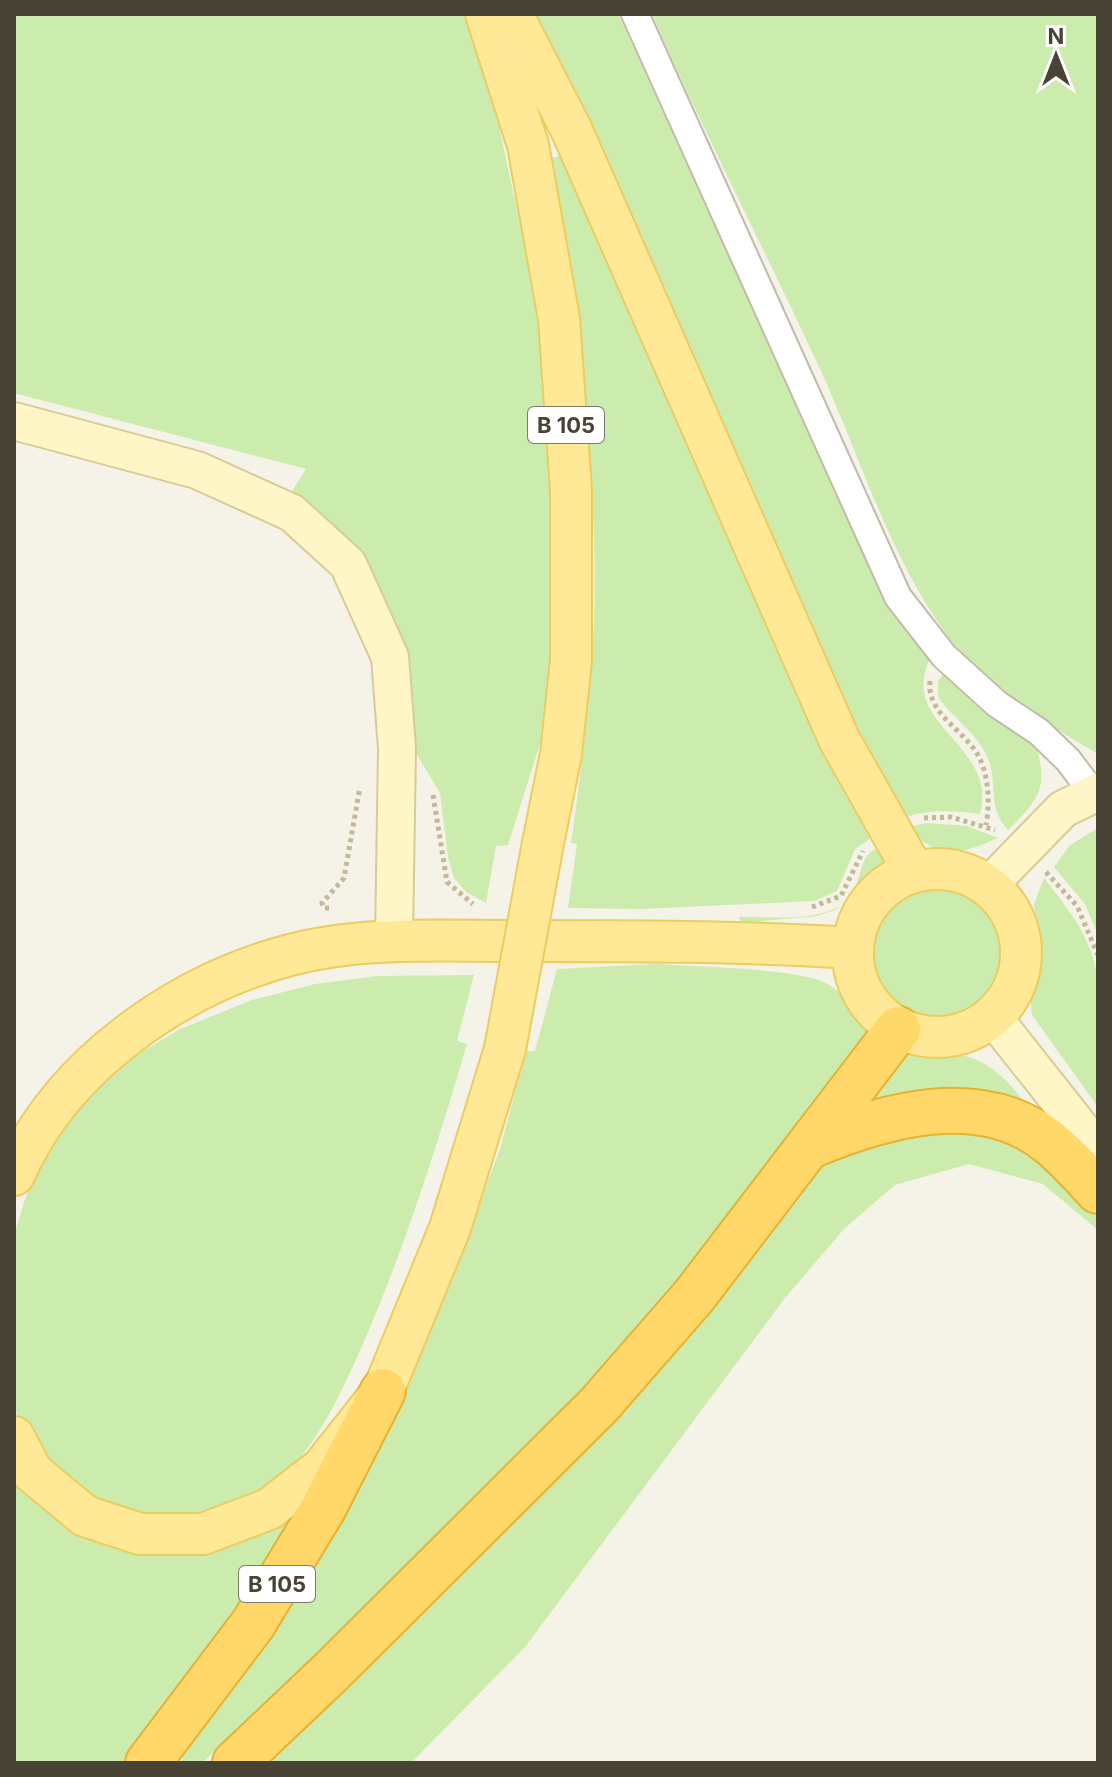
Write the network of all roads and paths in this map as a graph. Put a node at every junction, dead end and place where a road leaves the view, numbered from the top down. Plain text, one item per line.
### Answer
1 (486, 14) edge
2 (512, 14) edge
3 (635, 14) edge
4 (14, 421) edge
5 (944, 656) junction
6 (1096, 792) edge
7 (986, 825) dead end
8 (1021, 850) junction
9 (914, 872) junction
10 (988, 886) junction
11 (394, 941) junction
12 (853, 948) junction
13 (1098, 955) edge
14 (992, 1016) junction
15 (898, 1029) junction
16 (808, 1147) junction
17 (1098, 1150) edge
18 (14, 1175) edge
19 (1098, 1191) edge
20 (383, 1391) junction
21 (14, 1437) edge
22 (148, 1763) edge
23 (235, 1763) edge

1 - 20 main road, B 105, bridge
2 - 9 main road
3 - 5 street
4 - 11 street
5 - 6 street
5 - 7 path
6 - 8 street
8 - 10 street
8 - 13 path
9 - 10 main road
9 - 12 main road
10 - 14 main road
11 - 12 main road
11 - 18 main road
12 - 15 main road
14 - 15 main road
14 - 17 street
15 - 16 highway
16 - 19 highway
16 - 23 highway
20 - 21 main road
20 - 22 highway, B 105

